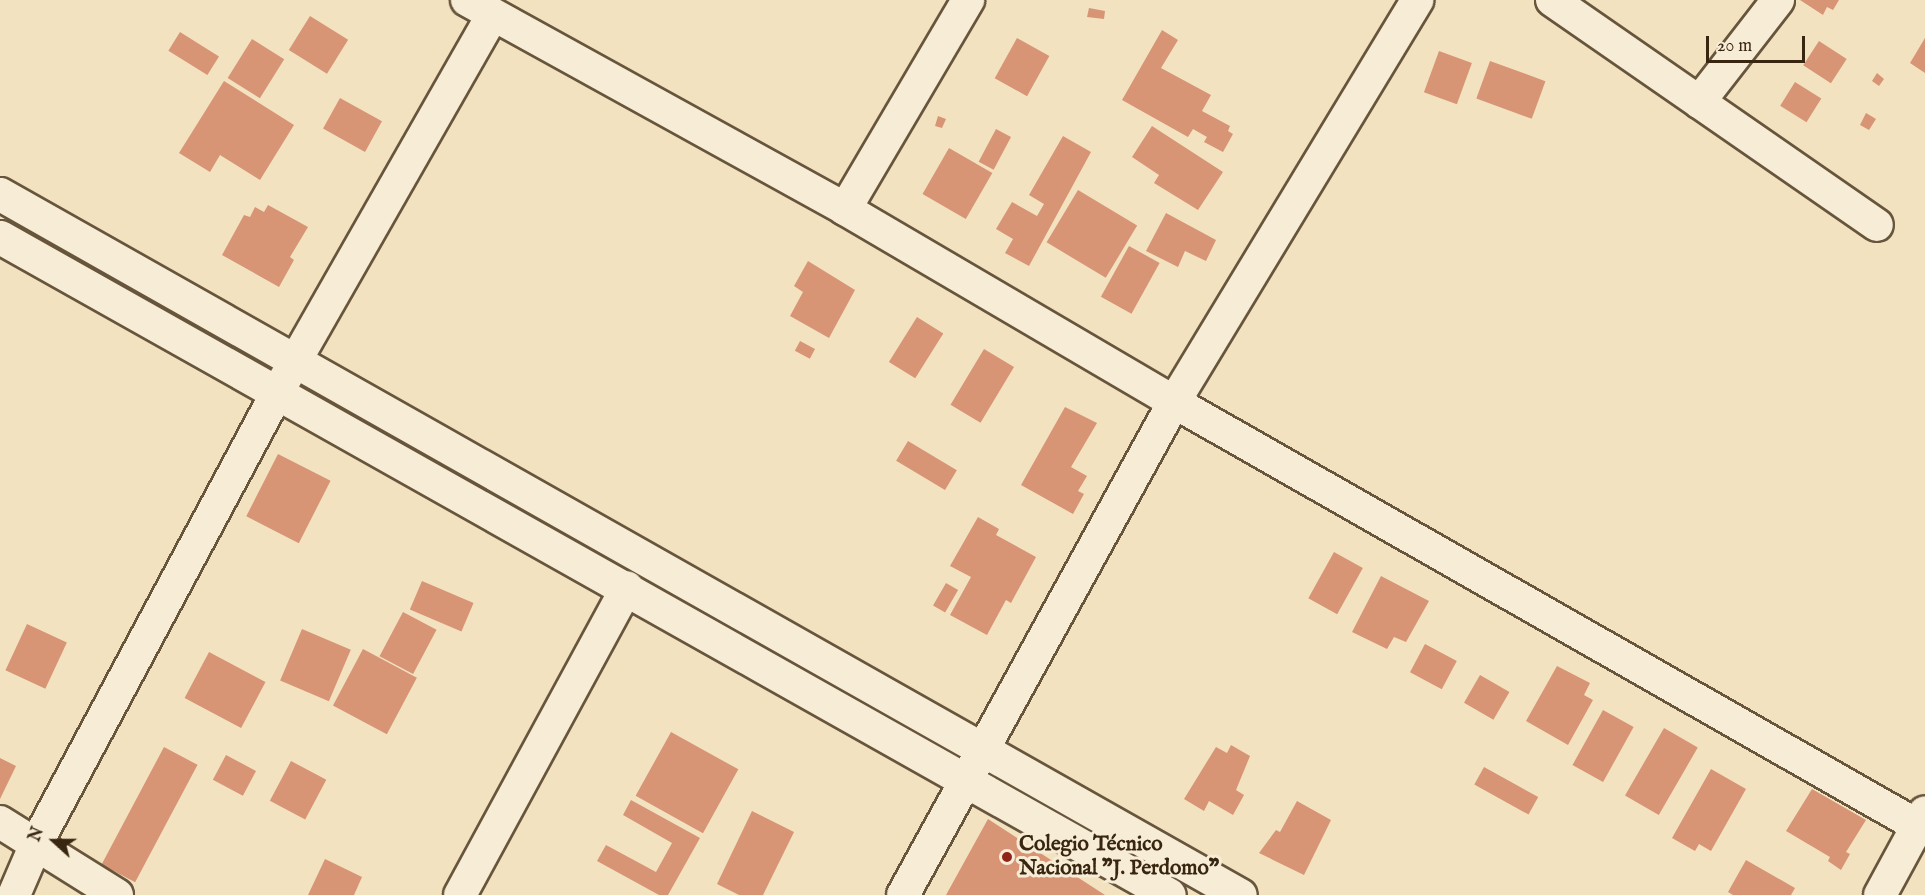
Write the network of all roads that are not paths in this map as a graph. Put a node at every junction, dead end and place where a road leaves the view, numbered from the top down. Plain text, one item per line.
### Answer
1 (968, 0) edge
2 (1417, 0) edge
3 (1552, 0) edge
4 (1778, 0) edge
5 (480, 8) edge
6 (1699, 102) junction
7 (0, 194) edge
8 (845, 209) junction
9 (1877, 225) dead end
10 (0, 237) edge
11 (296, 361) junction
12 (277, 393) junction
13 (1174, 402) junction
14 (627, 587) junction
15 (982, 749) junction
16 (965, 778) junction
17 (0, 822) edge
18 (1923, 823) edge
19 (36, 844) junction
20 (14, 895) edge
21 (117, 895) edge
22 (460, 895) edge
23 (903, 895) edge
24 (1168, 895) edge
25 (1240, 895) edge
26 (1880, 895) edge

1 - 8 street
2 - 13 street
3 - 6 street
4 - 6 street
5 - 8 street
5 - 11 street
6 - 9 street
7 - 11 main road
8 - 13 street
10 - 12 main road
11 - 12 street
11 - 15 main road
12 - 14 main road
12 - 19 street
13 - 15 street
13 - 18 street
14 - 16 main road
14 - 22 street
15 - 16 street
15 - 25 main road
16 - 23 street
16 - 24 main road
17 - 19 street
18 - 26 street
19 - 20 street
19 - 21 street

